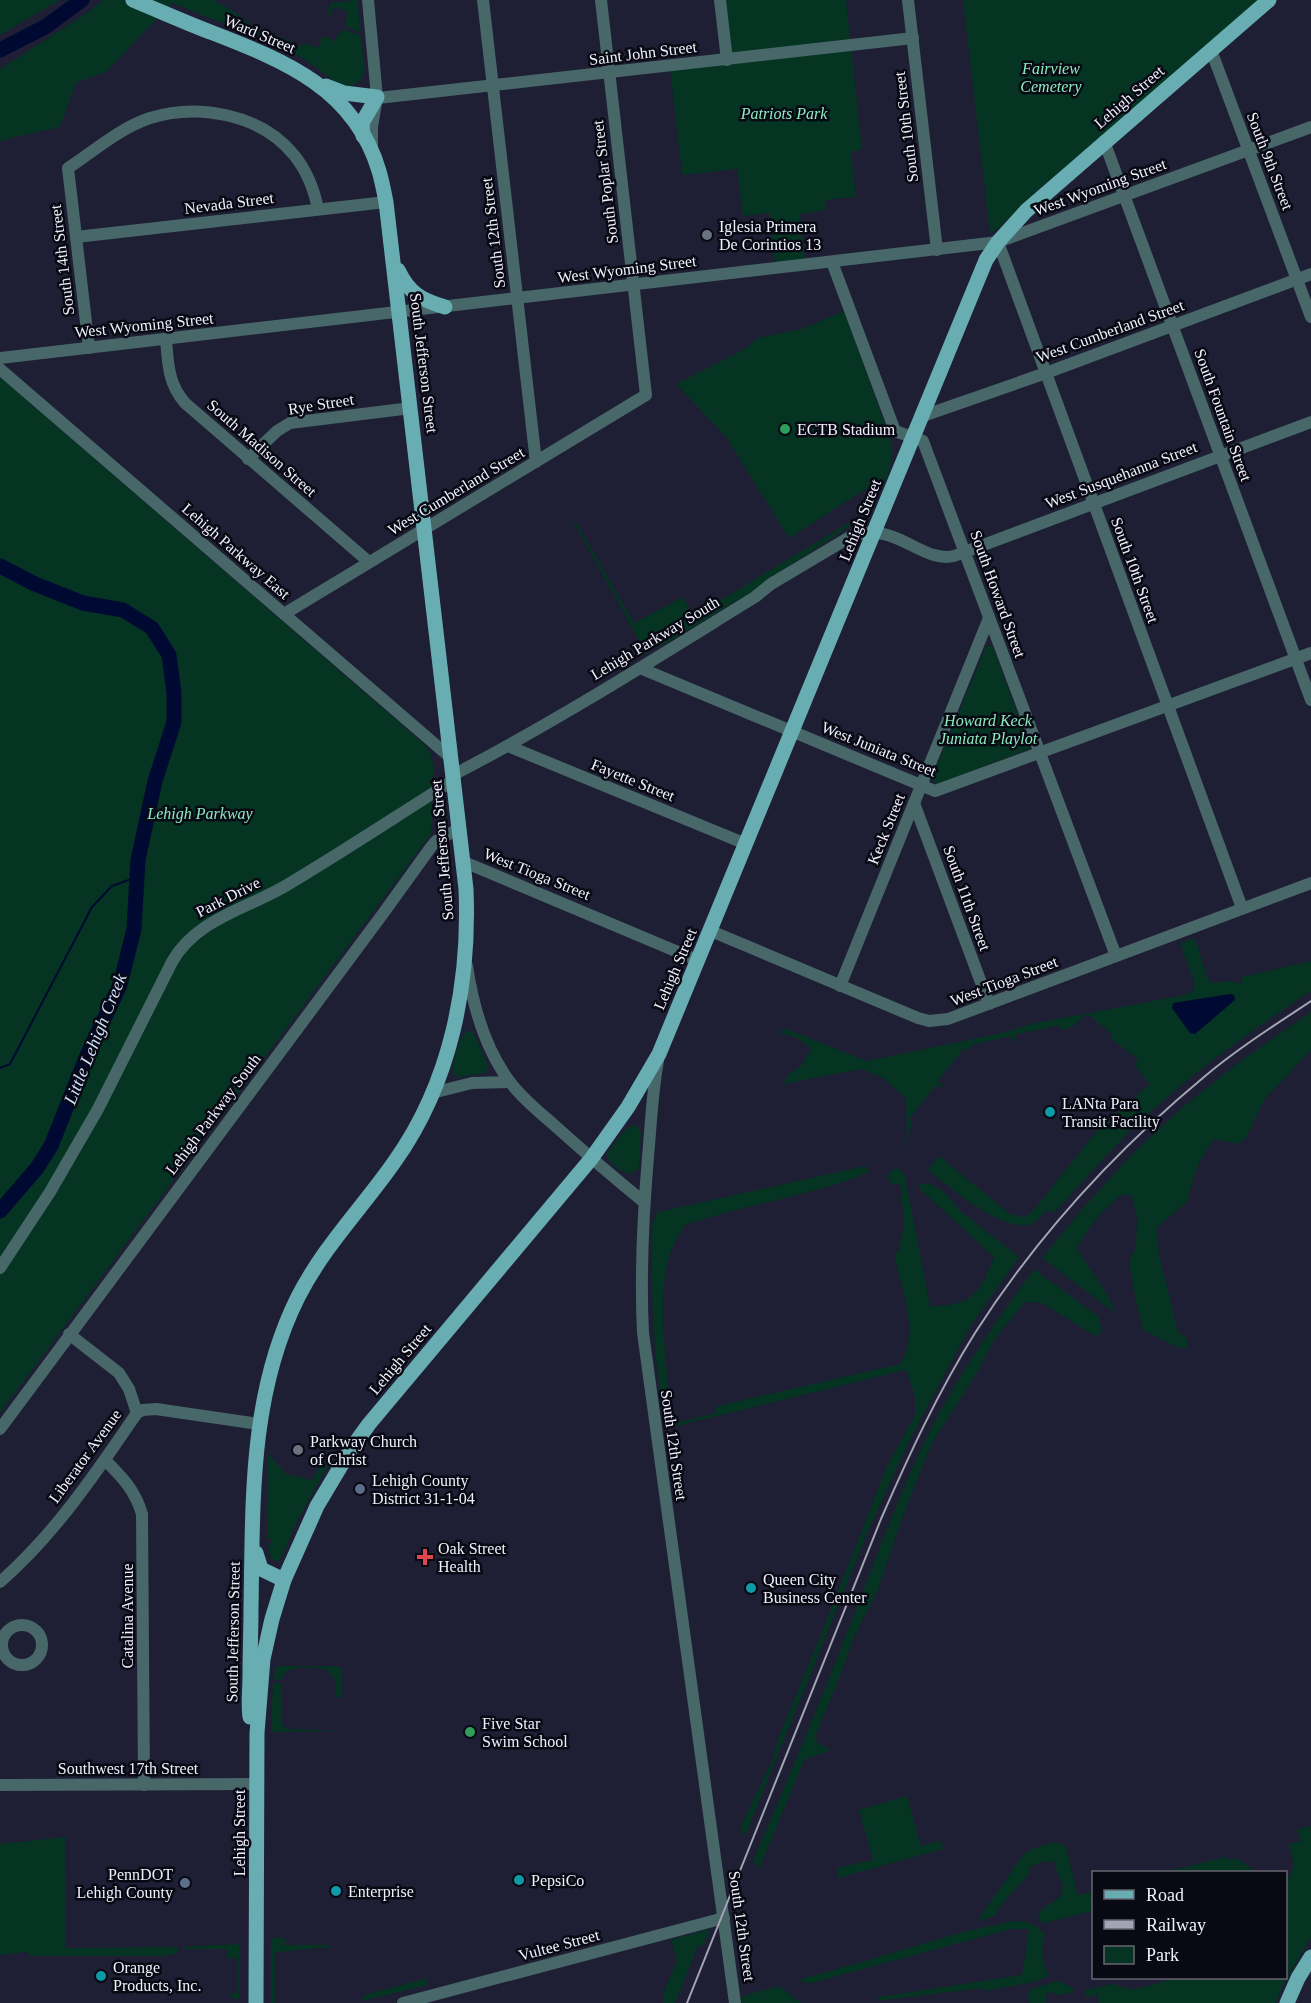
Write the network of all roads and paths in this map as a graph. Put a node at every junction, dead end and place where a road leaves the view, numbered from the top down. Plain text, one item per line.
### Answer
1 (133, 0) edge
2 (368, 0) edge
3 (483, 0) edge
4 (601, 0) edge
5 (720, 0) edge
6 (908, 0) edge
7 (1269, 0) edge
8 (913, 38) junction
9 (1211, 50) junction
10 (727, 60) junction
11 (609, 73) junction
12 (314, 80) junction
13 (493, 87) junction
14 (377, 97) junction
15 (334, 98) junction
16 (1311, 127) edge
17 (360, 131) junction
18 (1104, 141) junction
19 (1249, 150) junction
20 (374, 157) junction
21 (1124, 196) junction
22 (386, 202) junction
23 (318, 209) junction
24 (76, 237) junction
25 (998, 242) junction
26 (937, 250) junction
27 (393, 261) junction
28 (832, 262) junction
29 (1311, 274) edge
30 (1297, 279) junction
31 (634, 285) junction
32 (517, 299) junction
33 (445, 307) junction
34 (399, 312) junction
35 (1311, 316) edge
36 (1173, 326) junction
37 (166, 339) junction
38 (89, 348) junction
39 (0, 358) edge
40 (0, 369) edge
41 (1046, 373) junction
42 (646, 395) joint
43 (411, 408) junction
44 (920, 417) junction
45 (1311, 422) edge
46 (912, 437) junction
47 (1221, 456) junction
48 (249, 459) junction
49 (536, 462) junction
50 (1094, 503) junction
51 (425, 529) junction
52 (874, 532) junction
53 (964, 552) junction
54 (369, 562) junction
55 (284, 614) junction
56 (989, 618) junction
57 (1311, 653) edge
58 (1295, 658) junction
59 (640, 668) junction
60 (1311, 700) edge
61 (1168, 705) junction
62 (792, 732) junction
63 (508, 746) junction
64 (1040, 752) junction
65 (451, 758) junction
66 (454, 778) junction
67 (921, 785) junction
68 (914, 803) junction
69 (460, 828) junction
70 (746, 844) junction
71 (464, 862) junction
72 (1311, 883) edge
73 (1242, 908) junction
74 (711, 931) junction
75 (466, 956) junction
76 (1116, 956) junction
77 (698, 960) junction
78 (840, 986) junction
79 (988, 1004) junction
80 (659, 1054) junction
81 (510, 1082) junction
82 (432, 1093) junction
83 (591, 1159) junction
84 (644, 1202) junction
85 (0, 1268) edge
86 (69, 1334) junction
87 (137, 1413) junction
88 (259, 1424) junction
89 (0, 1429) edge
90 (105, 1460) junction
91 (253, 1529) junction
92 (284, 1580) junction
93 (0, 1582) edge
94 (0, 1618) edge
95 (8, 1630) dead end
96 (257, 1733) junction
97 (257, 1784) junction
98 (0, 1785) edge
99 (144, 1785) junction
100 (724, 1918) junction
101 (1311, 1957) edge
102 (256, 2003) edge
103 (403, 2003) edge
104 (735, 2003) edge
105 (1287, 2003) edge

1 - 12 main road, Ward Street
2 - 14 street
3 - 13 street, South 12th Street
4 - 11 street, South Poplar Street
5 - 10 street
6 - 8 street, South 10th Street
7 - 9 main road, Lehigh Street
8 - 10 street, Saint John Street
8 - 26 street, South 10th Street
9 - 18 main road, Lehigh Street
9 - 19 street, South 9th Street
10 - 11 street, Saint John Street
11 - 13 street, Saint John Street
11 - 31 street, South Poplar Street
12 - 14 main road
12 - 15 main road, Ward Street
13 - 14 street, Saint John Street
13 - 32 street, South 12th Street
14 - 15 street, Saint John Street
14 - 17 main road
14 - 20 street
15 - 17 main road, Ward Street
16 - 19 street, West Wyoming Street
17 - 20 main road, South Jefferson Street
18 - 21 street, South Fountain Street
18 - 25 main road, Lehigh Street
19 - 21 street, West Wyoming Street
19 - 30 street, South 9th Street
20 - 22 main road, South Jefferson Street
21 - 25 street, West Wyoming Street
21 - 36 street, South Fountain Street
22 - 23 street, Nevada Street
22 - 27 main road, South Jefferson Street
23 - 24 street, Nevada Street
23 - 24 street, South 14th Street
24 - 38 street, South 14th Street
25 - 26 street, West Wyoming Street
25 - 41 street, South 10th Street
25 - 44 main road, Lehigh Street
26 - 28 street, West Wyoming Street
27 - 33 main road
27 - 34 main road, South Jefferson Street
28 - 31 street, West Wyoming Street
28 - 46 street, South Howard Street
29 - 30 street, West Cumberland Street
30 - 35 street, South 9th Street
30 - 36 street, West Cumberland Street
31 - 32 street, West Wyoming Street
31 - 42 street, South Poplar Street
32 - 33 street, West Wyoming Street
32 - 49 street, South 12th Street
33 - 34 street, West Wyoming Street
34 - 37 street, West Wyoming Street
34 - 43 main road, South Jefferson Street
36 - 41 street, West Cumberland Street
36 - 47 street, South Fountain Street
37 - 38 street, West Wyoming Street
37 - 48 street, South Madison Street
38 - 39 street, West Wyoming Street
40 - 55 street, Lehigh Parkway East
41 - 44 street, West Cumberland Street
41 - 50 street, South 10th Street
42 - 49 street, West Cumberland Street
43 - 48 street, Rye Street
43 - 51 main road, South Jefferson Street
44 - 46 main road, Lehigh Street
45 - 47 street, West Susquehanna Street
46 - 52 main road, Lehigh Street
46 - 53 street, South Howard Street
47 - 50 street, West Susquehanna Street
47 - 58 street, South Fountain Street
48 - 54 street, South Madison Street
49 - 51 street, West Cumberland Street
50 - 53 street, West Susquehanna Street
50 - 61 street, South 10th Street
51 - 54 street, West Cumberland Street
51 - 65 main road, South Jefferson Street
52 - 53 street, West Susquehanna Street
52 - 59 street, Lehigh Parkway South
52 - 62 main road, Lehigh Street
53 - 56 street, South Howard Street
54 - 55 street, West Cumberland Street
55 - 65 street, Lehigh Parkway East
56 - 64 street, South Howard Street
56 - 67 street, Keck Street
57 - 58 street, West Juniata Street
58 - 60 street, South Fountain Street
58 - 61 street, West Juniata Street
59 - 62 street, West Juniata Street
59 - 63 street, Lehigh Parkway South
61 - 64 street, West Juniata Street
61 - 73 street, South 10th Street
62 - 67 street, West Juniata Street
62 - 70 main road, Lehigh Street
63 - 66 street, Lehigh Parkway South
63 - 70 street, Fayette Street
64 - 67 street, West Juniata Street
64 - 76 street, South Howard Street
65 - 66 main road, South Jefferson Street
66 - 69 main road, South Jefferson Street
66 - 85 street, Park Drive
67 - 68 street, Keck Street
68 - 78 street, Keck Street
68 - 79 street, South 11th Street
69 - 71 main road, South Jefferson Street
69 - 86 street, Lehigh Parkway South
70 - 74 main road, Lehigh Street
71 - 75 main road, South Jefferson Street
71 - 77 street, West Tioga Street
72 - 73 street, West Tioga Street
73 - 76 street, West Tioga Street
74 - 77 main road, Lehigh Street
74 - 78 street, West Tioga Street
75 - 81 street
75 - 82 main road, South Jefferson Street
76 - 79 street, West Tioga Street
77 - 80 main road, Lehigh Street
78 - 79 street, West Tioga Street
80 - 83 main road, Lehigh Street
80 - 84 street, South 12th Street
81 - 82 street
81 - 83 street
82 - 88 main road, South Jefferson Street
83 - 84 street
83 - 92 main road, Lehigh Street
84 - 100 street, South 12th Street
86 - 87 street
86 - 89 street, Lehigh Parkway South
87 - 88 street, Liberator Avenue
87 - 90 street, Liberator Avenue
88 - 91 main road, South Jefferson Street
90 - 93 street, Liberator Avenue
90 - 99 street, Catalina Avenue
91 - 92 main road, South Jefferson Street
91 - 96 main road, South Jefferson Street
92 - 96 main road, Lehigh Street
94 - 95 street
96 - 97 main road, Lehigh Street
97 - 99 street, Southwest 17th Street
97 - 102 main road, Lehigh Street
98 - 99 street, Southwest 17th Street
100 - 103 street, Vultee Street
100 - 104 street, South 12th Street
101 - 105 main road

